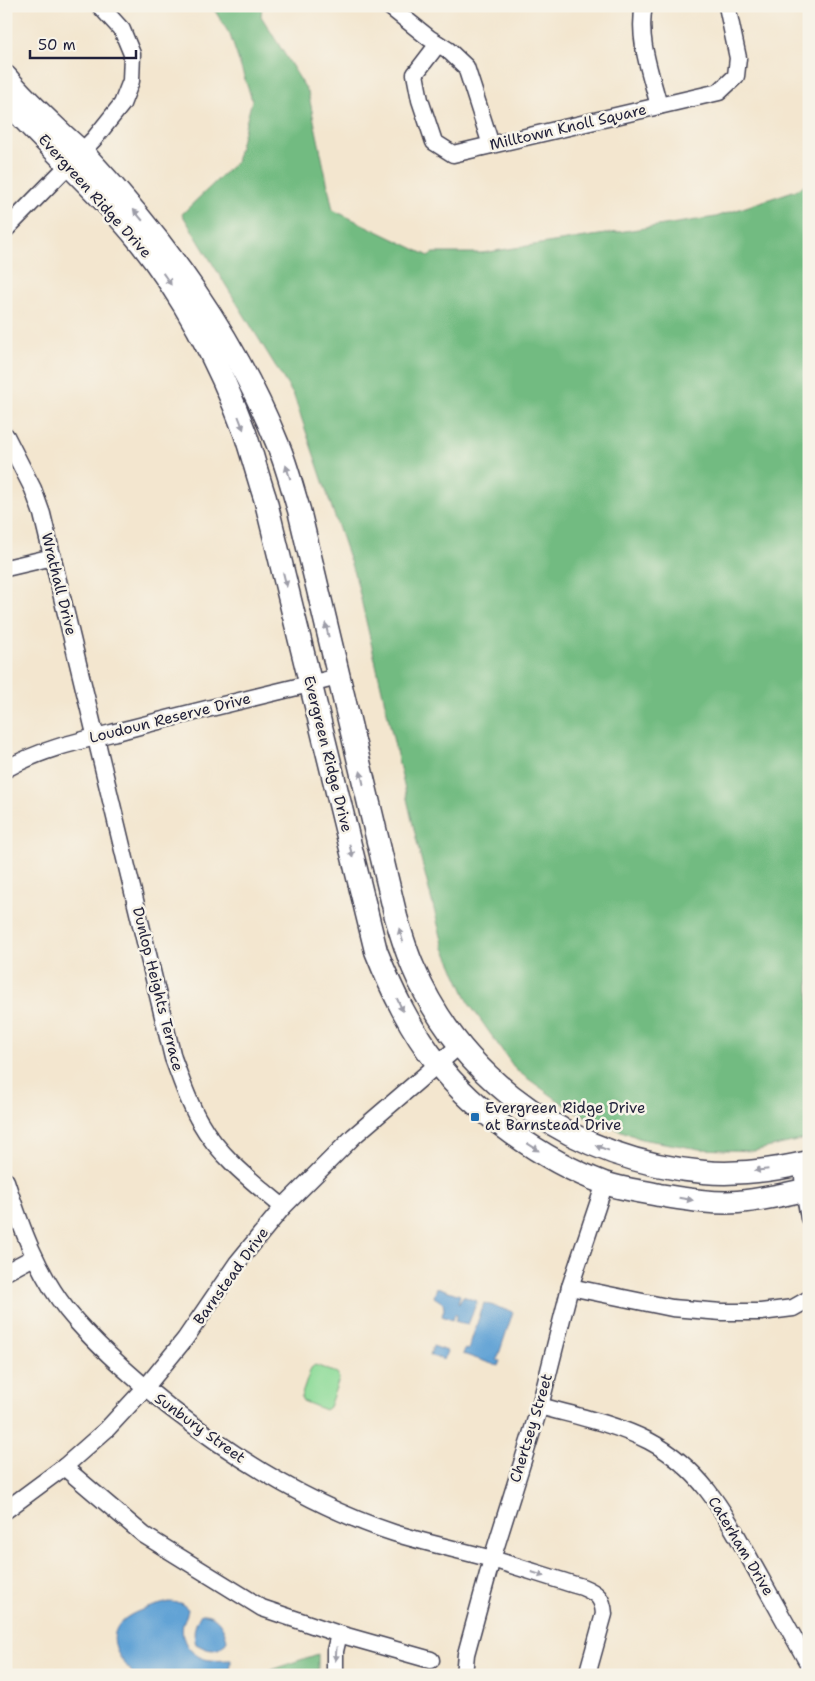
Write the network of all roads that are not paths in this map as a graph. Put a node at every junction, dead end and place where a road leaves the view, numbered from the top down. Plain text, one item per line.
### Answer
1 (100, 6) edge
2 (389, 6) edge
3 (644, 6) edge
4 (728, 6) edge
5 (438, 44) junction
6 (6, 77) edge
7 (6, 100) edge
8 (659, 106) junction
9 (491, 146) junction
10 (76, 158) junction
11 (6, 229) edge
12 (6, 436) edge
13 (53, 556) junction
14 (6, 568) edge
15 (338, 678) junction
16 (311, 684) junction
17 (96, 737) junction
18 (6, 769) edge
19 (460, 1045) junction
20 (437, 1064) junction
21 (806, 1163) edge
22 (6, 1181) edge
23 (605, 1183) junction
24 (806, 1190) edge
25 (283, 1207) junction
26 (809, 1218) edge
27 (34, 1257) junction
28 (6, 1272) edge
29 (570, 1287) junction
30 (809, 1299) edge
31 (145, 1388) junction
32 (540, 1406) junction
33 (64, 1467) junction
34 (6, 1510) edge
35 (492, 1559) junction
36 (339, 1634) junction
37 (431, 1660) dead end
38 (809, 1665) edge
39 (335, 1675) edge
40 (464, 1675) edge
41 (586, 1675) edge

1 - 10 street
2 - 5 street
3 - 8 street
4 - 8 street, Milltown Knoll Square
5 - 9 street
5 - 9 street, Milltown Knoll Square
6 - 10 street, Evergreen Ridge Drive
7 - 10 street, Evergreen Ridge Drive
8 - 9 street, Milltown Knoll Square
10 - 11 street
15 -> 10 street, Evergreen Ridge Drive
10 -> 16 street, Evergreen Ridge Drive
12 - 13 street, Wrathall Drive
13 - 14 street
13 - 17 street, Wrathall Drive
15 - 16 street, Loudoun Reserve Drive
19 -> 15 street, Evergreen Ridge Drive
16 - 17 street, Loudoun Reserve Drive
16 -> 20 street, Evergreen Ridge Drive
17 - 18 street, Loudoun Reserve Drive
17 - 25 street, Dunlop Heights Terrace
19 - 20 street, Barnstead Drive
21 -> 19 street, Evergreen Ridge Drive
20 -> 23 street, Evergreen Ridge Drive
20 - 25 street, Barnstead Drive
21 - 24 street
22 - 27 street, Sunbury Street
23 -> 24 street, Evergreen Ridge Drive
23 - 29 street, Chertsey Street
24 - 26 street
25 - 31 street, Barnstead Drive
27 - 28 street
27 - 31 street, Sunbury Street
29 - 30 street
29 - 32 street, Chertsey Street
31 - 33 street, Barnstead Drive
31 - 35 street, Sunbury Street
32 - 35 street, Chertsey Street
32 - 38 street, Caterham Drive
33 - 34 street, Barnstead Drive
33 - 36 street
35 - 40 street, Chertsey Street
35 -> 41 street, Sunbury Street
36 - 37 street
36 -> 39 street

